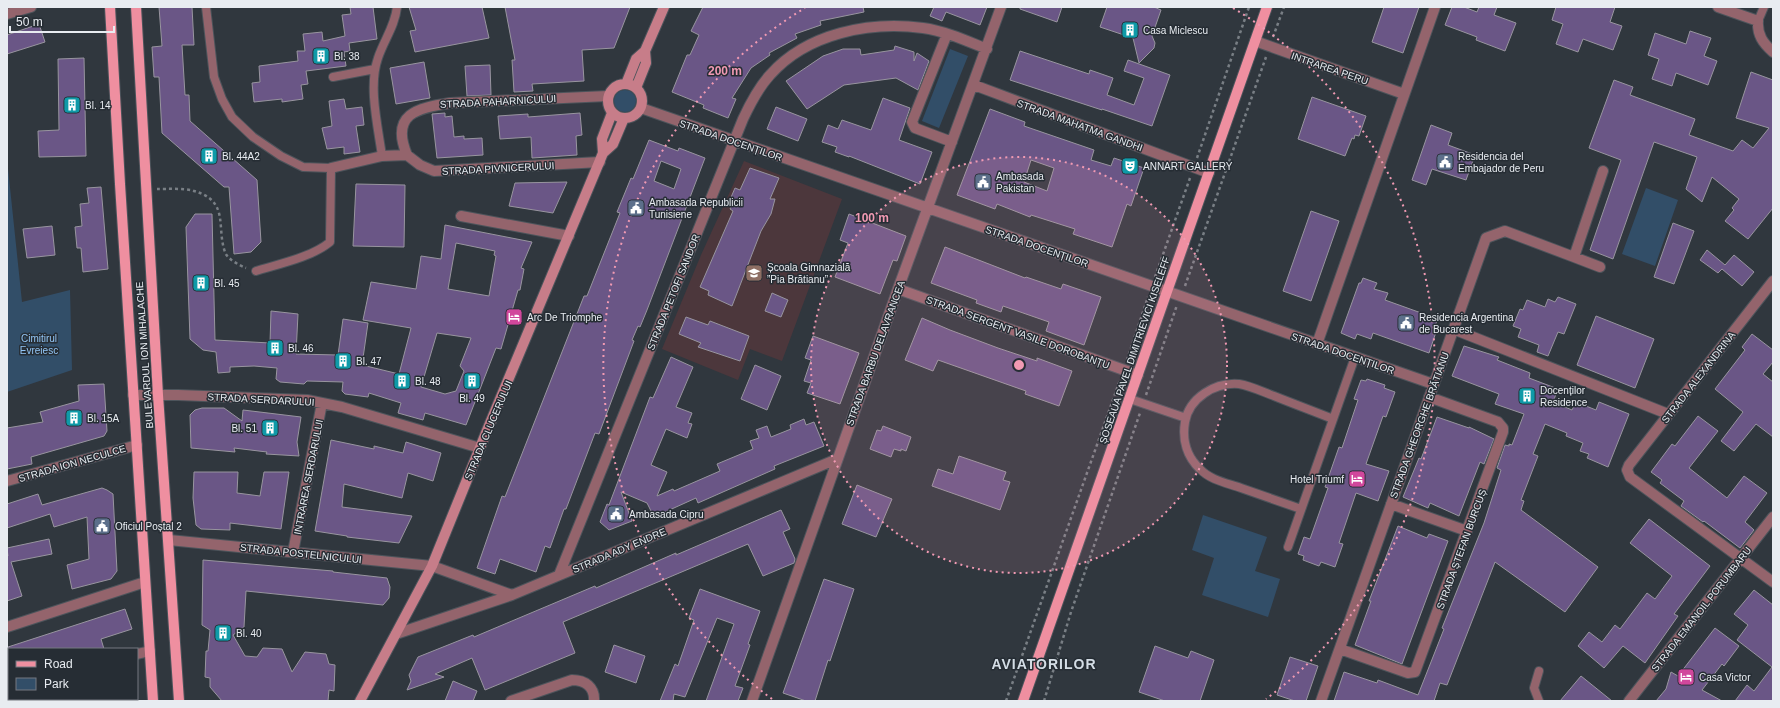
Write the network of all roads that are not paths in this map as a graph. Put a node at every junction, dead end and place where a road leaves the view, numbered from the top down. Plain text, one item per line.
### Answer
1 (31, 7) edge
2 (110, 7) edge
3 (136, 7) edge
4 (206, 7) edge
5 (398, 7) edge
6 (664, 7) edge
7 (1001, 7) edge
8 (1267, 7) edge
9 (1435, 7) edge
10 (1718, 7) edge
11 (1764, 7) edge
12 (7, 14) edge
13 (1758, 21) junction
14 (947, 34) junction
15 (1255, 41) junction
16 (1771, 47) edge
17 (987, 48) junction
18 (645, 51) junction
19 (375, 69) junction
20 (333, 77) dead end
21 (626, 84) junction
22 (974, 85) junction
23 (636, 88) junction
24 (1404, 94) junction
25 (608, 96) junction
26 (641, 108) junction
27 (612, 113) junction
28 (624, 118) junction
29 (734, 141) junction
30 (952, 142) junction
31 (407, 155) junction
32 (382, 156) junction
33 (602, 158) junction
34 (330, 168) junction
35 (1603, 171) dead end
36 (1209, 173) junction
37 (928, 208) junction
38 (461, 216) dead end
39 (569, 236) junction
40 (1574, 257) junction
41 (1600, 267) dead end
42 (256, 271) road end
43 (1773, 281) edge
44 (898, 290) junction
45 (1168, 292) junction
46 (1453, 329) junction
47 (1317, 344) junction
48 (1355, 357) junction
49 (1138, 375) junction
50 (1433, 384) junction
51 (132, 395) junction
52 (158, 395) junction
53 (1429, 397) junction
54 (1130, 399) junction
55 (322, 403) junction
56 (1668, 414) junction
57 (1186, 418) junction
58 (1333, 419) junction
59 (137, 444) junction
60 (480, 448) junction
61 (837, 459) junction
62 (7, 481) edge
63 (1391, 504) junction
64 (1301, 509) junction
65 (1773, 517) edge
66 (1467, 531) junction
67 (169, 540) junction
68 (1288, 547) dead end
69 (293, 552) junction
70 (1741, 559) junction
71 (432, 566) junction
72 (559, 575) junction
73 (145, 582) junction
74 (1773, 582) edge
75 (512, 595) junction
76 (7, 627) edge
77 (396, 634) junction
78 (1340, 649) junction
79 (150, 651) junction
80 (138, 654) edge
81 (1539, 671) dead end
82 (153, 701) edge
83 (179, 701) edge
84 (360, 701) edge
85 (511, 701) edge
86 (594, 701) edge
87 (752, 701) edge
88 (1023, 701) edge
89 (1321, 701) edge
90 (1539, 701) edge
91 (1629, 701) edge

1 - 12 street
2 - 51 main road, BULEVARDUL ION MIHALACHE
3 - 52 main road, BULEVARDUL ION MIHALACHE
4 - 34 lane
5 - 19 lane
6 - 18 street
7 - 17 street, STRADA BARBU DELAVRANCEA
8 - 15 main road, ȘOSEAUA PAVEL DIMITRIEVICI KISELEFF
9 - 24 street
10 - 13 street
11 - 13 lane
13 - 16 street
14 - 17 street, STRADA PETOFI SANDOR
14 - 29 street, STRADA PETOFI SANDOR
14 - 30 street
15 - 24 street, INTRAREA PERU
15 - 36 main road, ȘOSEAUA PAVEL DIMITRIEVICI KISELEFF
17 - 22 street, STRADA BARBU DELAVRANCEA
18 - 21 street
18 - 23 street
19 - 20 lane
19 - 32 lane
21 - 23 street
21 - 25 street
22 - 30 street, STRADA BARBU DELAVRANCEA
22 - 36 street, STRADA MAHATMA GANDHI
23 - 26 street
24 - 47 street
25 - 27 street
25 - 31 street, STRADA PAHARNICULUI
26 - 28 street
26 - 29 street, STRADA DOCENȚILOR
27 - 28 street
27 - 33 street, STRADA CLUCERULUI
28 - 33 street, STRADA CLUCERULUI
29 - 37 street, STRADA DOCENȚILOR
29 - 72 street, STRADA PETOFI SANDOR
30 - 37 street, STRADA BARBU DELAVRANCEA
31 - 32 street
31 - 33 street, STRADA PIVNICERULUI
32 - 34 street
33 - 39 street, STRADA CLUCERULUI
34 - 42 lane
35 - 40 street
36 - 45 main road, ȘOSEAUA PAVEL DIMITRIEVICI KISELEFF
37 - 44 street, STRADA BARBU DELAVRANCEA
37 - 45 street, STRADA DOCENȚILOR
38 - 39 street
39 - 60 street, STRADA CLUCERULUI
40 - 41 street, STRADA GHEORGHE BRĂTIANU
40 - 46 street, STRADA GHEORGHE BRĂTIANU
43 - 56 street, STRADA ALEXANDRINA
44 - 49 street, STRADA SERGENT VASILE DOROBANȚU
44 - 61 street, STRADA BARBU DELAVRANCEA
45 - 47 street, STRADA DOCENȚILOR
45 - 49 main road, ȘOSEAUA PAVEL DIMITRIEVICI KISELEFF
46 - 50 street, STRADA GHEORGHE BRĂTIANU
46 - 56 street
47 - 48 street, STRADA DOCENȚILOR
48 - 50 street, STRADA DOCENȚILOR
48 - 58 lane
49 - 54 main road, ȘOSEAUA PAVEL DIMITRIEVICI KISELEFF
50 - 53 street, STRADA GHEORGHE BRĂTIANU
51 - 52 street, STRADA SERDARULUI
51 - 59 main road, BULEVARDUL ION MIHALACHE
52 - 55 street, STRADA SERDARULUI
52 - 67 main road, BULEVARDUL ION MIHALACHE
53 - 63 street, STRADA GHEORGHE BRĂTIANU
53 - 66 street, STRADA ȘTEFAN BURCUȘ
54 - 57 lane
54 - 88 main road, ȘOSEAUA PAVEL DIMITRIEVICI KISELEFF
55 - 60 street, STRADA SERDARULUI
55 - 69 street, INTRAREA SERDARULUI
56 - 70 street, STRADA ALEXANDRINA
57 - 58 lane
57 - 64 lane
58 - 64 lane
59 - 62 street, STRADA ION NECULCE
59 - 73 main road, BULEVARDUL ION MIHALACHE
60 - 71 street, STRADA CLUCERULUI
61 - 72 street, STRADA ADY ENDRE
61 - 87 street, STRADA BARBU DELAVRANCEA
63 - 66 street
63 - 78 street, STRADA GHEORGHE BRĂTIANU
64 - 68 lane
65 - 70 street, STRADA EMANOIL PORUMBARU
66 - 78 street, STRADA ȘTEFAN BURCUȘ
67 - 69 street, STRADA POSTELNICULUI
67 - 83 main road, BULEVARDUL ION MIHALACHE
69 - 71 street, STRADA POSTELNICULUI
70 - 74 street
70 - 91 street, STRADA EMANOIL PORUMBARU
71 - 75 street
71 - 77 street, STRADA CLUCERULUI
72 - 75 street, STRADA ADY ENDRE
73 - 76 street
73 - 79 main road, BULEVARDUL ION MIHALACHE
75 - 77 street, STRADA ADY ENDRE
77 - 84 street, STRADA CLUCERULUI
78 - 89 street, STRADA GHEORGHE BRĂTIANU
79 - 80 street
79 - 82 main road, BULEVARDUL ION MIHALACHE
81 - 90 lane
85 - 86 street

